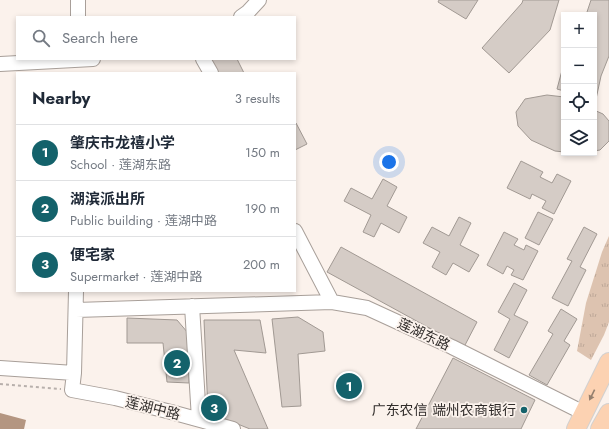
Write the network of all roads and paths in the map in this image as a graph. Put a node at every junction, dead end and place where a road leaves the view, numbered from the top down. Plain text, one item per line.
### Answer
1 (78, 0) edge
2 (259, 0) edge
3 (78, 16) edge
4 (242, 16) edge
5 (90, 60) edge
6 (204, 60) edge
7 (0, 64) edge
8 (78, 64) edge
9 (210, 72) edge
10 (296, 233) edge
11 (76, 292) edge
12 (332, 302) junction
13 (192, 306) junction
14 (76, 310) junction
15 (609, 362) edge
16 (0, 368) edge
17 (74, 373) junction
18 (0, 384) edge
19 (72, 390) junction
20 (584, 413) junction
21 (609, 413) edge
22 (199, 419) junction
23 (234, 429) edge
24 (576, 429) edge
25 (600, 429) edge

1 - 3 street
2 - 4 street
5 - 8 street
6 - 9 street
7 - 8 street
10 - 12 street
11 - 14 street
12 - 13 street, 莲湖东路
12 - 20 street, 莲湖东路
13 - 14 street, 莲湖东路
13 - 22 street
14 - 17 street
15 -> 20 main road
16 - 17 street
17 - 19 street
18 - 19 path
19 - 22 street, 莲湖中路
20 - 24 main road
21 - 25 main road
22 - 23 street, 莲湖中路

